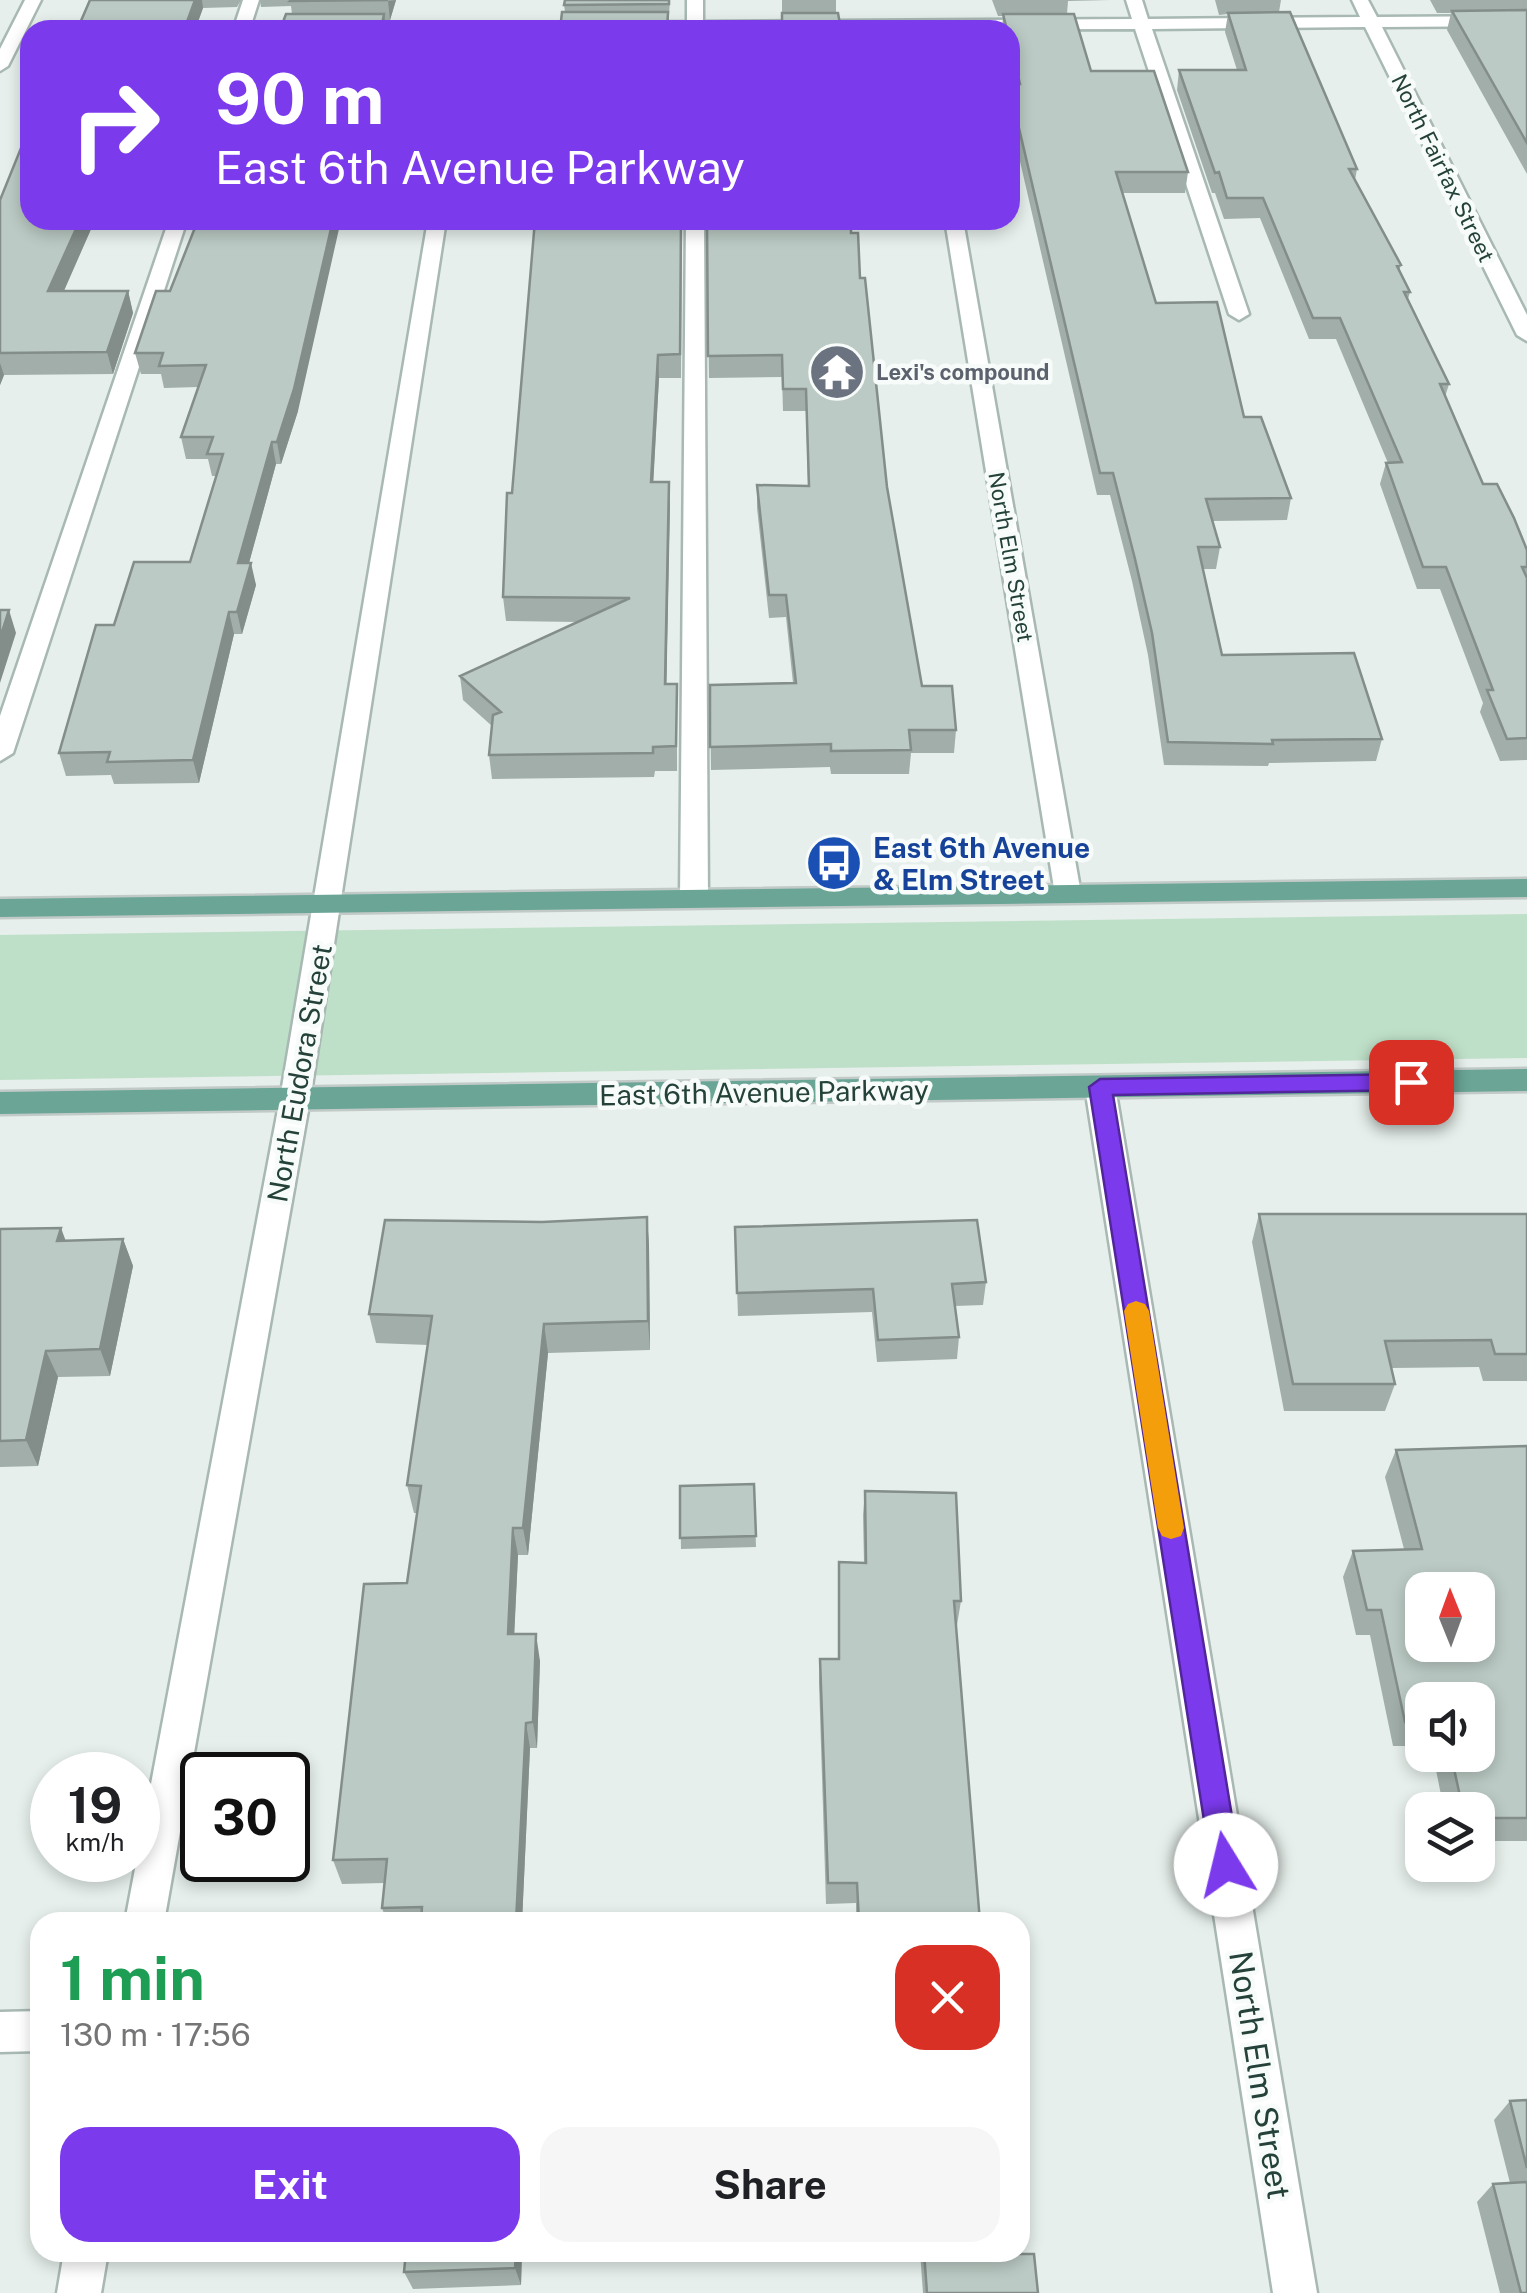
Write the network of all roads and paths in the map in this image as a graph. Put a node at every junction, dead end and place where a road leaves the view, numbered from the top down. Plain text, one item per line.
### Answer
1 (1134, 0) edge
2 (1360, 0) edge
3 (1527, 21) edge
4 (1020, 23) edge
5 (1371, 23) junction
6 (1142, 24) junction
7 (20, 37) edge
8 (0, 66) edge
9 (175, 230) edge
10 (435, 230) edge
11 (695, 230) edge
12 (956, 230) edge
13 (1239, 314) dead end
14 (1527, 335) edge
15 (0, 752) edge
16 (1527, 888) edge
17 (1068, 894) junction
18 (694, 899) junction
19 (328, 904) junction
20 (0, 908) edge
21 (1527, 1080) edge
22 (1100, 1087) junction
23 (296, 1099) junction
24 (0, 1103) edge
25 (146, 1912) edge
26 (30, 2031) edge
27 (0, 2032) edge
28 (85, 2262) edge
29 (80, 2293) edge
30 (1295, 2293) edge

1 - 6 street
2 - 5 street, North Fairfax Street
3 - 5 street
4 - 6 street
5 - 6 street
5 - 14 street, North Fairfax Street
6 - 13 street
7 - 8 street
9 - 15 street
10 - 19 street, North Eudora Street
11 - 18 street
12 - 17 street, North Elm Street
16 - 17 main road
17 - 18 main road
18 - 19 main road
19 - 20 main road
19 - 23 street, North Eudora Street
21 - 22 main road, East 6th Avenue Parkway
22 - 23 main road, East 6th Avenue Parkway
22 - 30 street, North Elm Street
23 - 24 main road, East 6th Avenue Parkway
23 - 25 street, North Eudora Street
26 - 27 street
28 - 29 street

